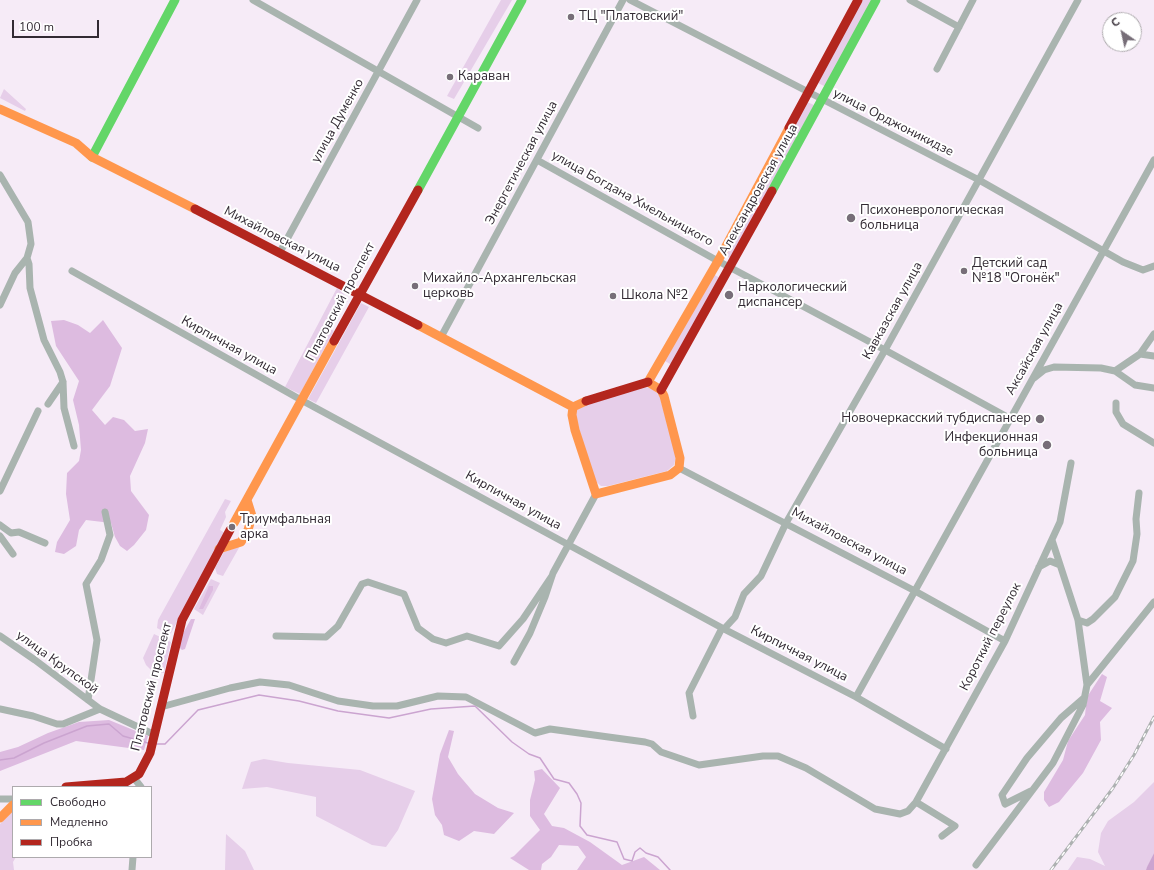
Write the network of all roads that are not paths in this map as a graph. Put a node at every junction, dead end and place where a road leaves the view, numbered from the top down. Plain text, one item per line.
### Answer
1 (175, 0) edge
2 (253, 0) edge
3 (417, 0) edge
4 (516, 0) edge
5 (522, 0) edge
6 (623, 0) edge
7 (630, 0) edge
8 (858, 0) edge
9 (876, 0) edge
10 (910, 0) edge
11 (973, 0) edge
12 (1078, 0) edge
13 (959, 27) junction
14 (937, 69) dead end
15 (379, 71) junction
16 (809, 93) junction
17 (823, 100) junction
18 (0, 109) edge
19 (456, 116) junction
20 (478, 128) dead end
21 (92, 157) junction
22 (537, 160) junction
23 (1154, 160) edge
24 (0, 175) edge
25 (979, 180) junction
26 (1104, 251) junction
27 (280, 252) junction
28 (28, 261) junction
29 (718, 261) junction
30 (1154, 266) edge
31 (731, 268) junction
32 (72, 271) dead end
33 (359, 294) junction
34 (0, 305) edge
35 (1154, 334) edge
36 (441, 337) junction
37 (886, 350) junction
38 (1140, 354) junction
39 (1154, 356) edge
40 (1115, 371) junction
41 (1031, 381) junction
42 (63, 382) junction
43 (648, 382) junction
44 (1154, 388) edge
45 (662, 390) junction
46 (303, 401) junction
47 (1116, 403) dead end
48 (48, 404) dead end
49 (573, 407) junction
50 (38, 411) dead end
51 (1010, 419) junction
52 (1153, 440) edge
53 (74, 446) dead end
54 (1071, 463) dead end
55 (679, 468) junction
56 (0, 491) edge
57 (1139, 493) dead end
58 (596, 494) junction
59 (247, 500) junction
60 (105, 512) dead end
61 (786, 523) junction
62 (0, 525) edge
63 (0, 536) edge
64 (1052, 540) junction
65 (45, 543) dead end
66 (569, 545) junction
67 (220, 549) junction
68 (13, 554) dead end
69 (1060, 565) junction
70 (1039, 568) junction
71 (552, 576) junction
72 (915, 592) junction
73 (1154, 602) edge
74 (1078, 620) junction
75 (723, 629) junction
76 (0, 636) edge
77 (276, 636) dead end
78 (1005, 641) junction
79 (514, 662) dead end
80 (1087, 685) junction
81 (856, 697) junction
82 (1084, 698) junction
83 (88, 700) junction
84 (161, 707) junction
85 (0, 709) edge
86 (100, 709) junction
87 (693, 716) dead end
88 (154, 735) junction
89 (946, 749) junction
90 (134, 778) junction
91 (78, 786) edge
92 (139, 786) edge
93 (1032, 790) junction
94 (0, 799) edge
95 (12, 800) edge
96 (916, 802) junction
97 (12, 806) edge
98 (0, 818) edge
99 (942, 836) dead end
100 (133, 858) edge
101 (976, 865) dead end
102 (132, 870) edge

1 - 21 street
2 - 15 street
3 - 15 street, улица Думенко
4 - 19 street, Платовский проспект
5 - 19 street, Платовский проспект
6 - 22 street, Энергетическая улица
7 - 16 street, улица Орджоникидзе
8 - 16 street, Александровская улица
9 - 17 street, Александровская улица
10 - 13 street
11 - 13 street
12 - 25 street, Кавказская улица
13 - 14 street
15 - 19 street
15 - 27 street, улица Думенко
16 - 17 street, улица Орджоникидзе
16 - 29 street, Александровская улица
17 - 25 street, улица Орджоникидзе
17 - 31 street, Александровская улица
18 - 21 street, Михайловская улица
19 - 20 street
19 - 33 street, Платовский проспект
21 - 27 street, Михайловская улица
22 - 29 street, улица Богдана Хмельницкого
22 - 36 street, Энергетическая улица
23 - 26 street, Аксайская улица
24 - 28 street
25 - 26 street, улица Орджоникидзе
25 - 37 street, Кавказская улица
26 - 30 street, улица Орджоникидзе
26 - 41 street, Аксайская улица
27 - 33 street, Михайловская улица
28 - 34 street
28 - 42 street
29 - 31 street, улица Богдана Хмельницкого
29 - 43 street, Александровская улица
31 - 37 street, улица Богдана Хмельницкого
31 - 45 street, Александровская улица
32 - 46 street, Кирпичная улица
33 - 36 street, Михайловская улица
33 - 46 street, Платовский проспект
35 - 38 street
36 - 49 street, Михайловская улица
37 - 51 street, улица Богдана Хмельницкого
37 - 61 street, Кавказская улица
38 - 39 street
38 - 40 street
40 - 41 street
40 - 44 street
41 - 51 street, Аксайская улица
42 - 48 street
42 - 53 street
43 - 45 street
43 - 49 street
45 - 55 street
46 - 59 street, Платовский проспект
46 - 66 street, Кирпичная улица
47 - 52 street
49 - 58 street
50 - 56 street
51 - 72 street, Аксайская улица
54 - 64 street, Короткий переулок
55 - 58 street
55 - 61 street, Михайловская улица
57 - 74 street
58 - 66 street
59 - 67 street, Платовский проспект
59 - 67 street
60 - 83 street
61 - 72 street, Михайловская улица
61 - 75 street, Кавказская улица
62 - 65 street
63 - 68 street
64 - 69 street
64 - 70 street, Короткий переулок
66 - 71 street
66 - 75 street, Кирпичная улица
67 - 84 street, Платовский проспект
69 - 70 street
69 - 74 street
70 - 78 street, Короткий переулок
71 - 77 street
71 - 79 street
72 - 78 street, Михайловская улица
72 - 81 street, Аксайская улица
73 - 80 street
74 - 80 street
75 - 81 street, Кирпичная улица
75 - 87 street, Кавказская улица
76 - 83 street, улица Крупской
78 - 89 street, Короткий переулок
80 - 82 street
81 - 89 street, Кирпичная улица
82 - 93 street
82 - 93 street
83 - 86 street, улица Крупской
84 - 88 street, Платовский проспект
84 - 96 street, Короткий переулок
85 - 86 street
86 - 88 street, улица Крупской
88 - 90 street, Платовский проспект
89 - 96 street, Короткий переулок
90 - 91 street
90 - 92 street
93 - 101 street
94 - 95 street
96 - 99 street
97 - 98 street
100 - 102 street

